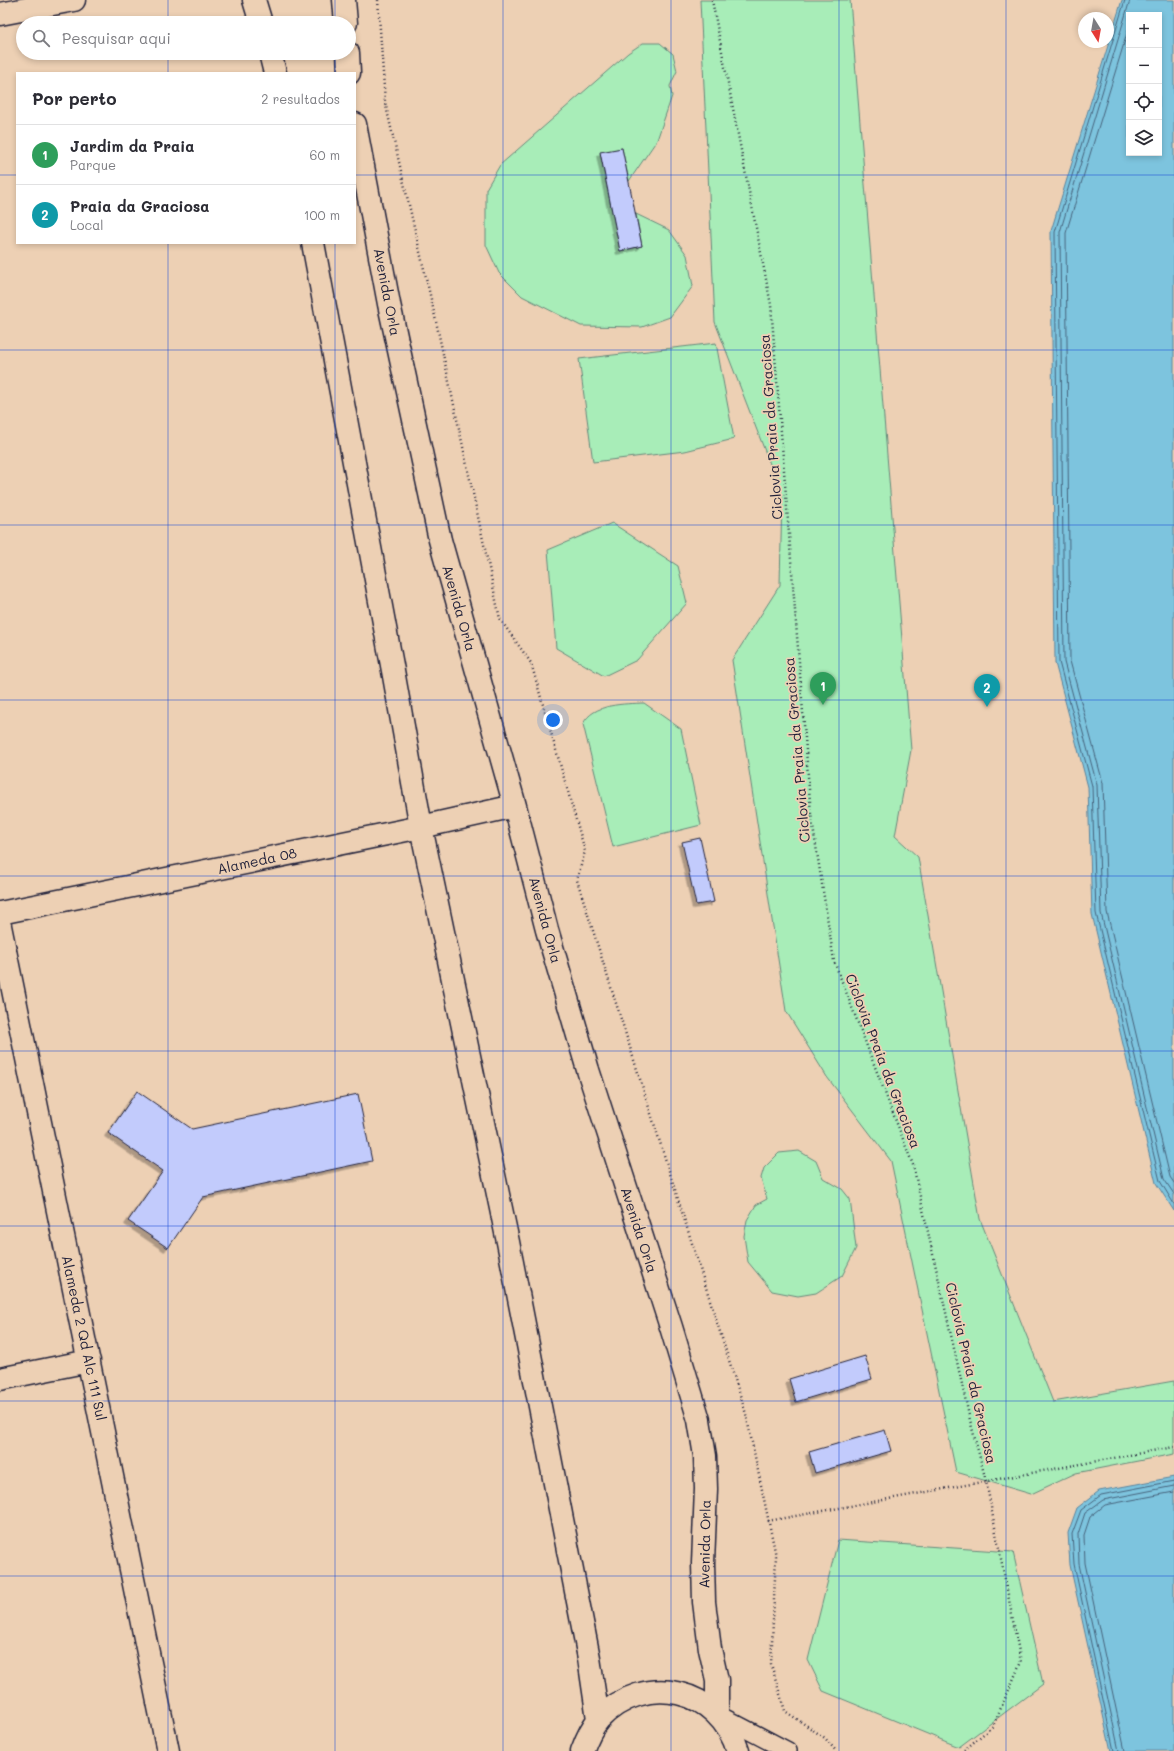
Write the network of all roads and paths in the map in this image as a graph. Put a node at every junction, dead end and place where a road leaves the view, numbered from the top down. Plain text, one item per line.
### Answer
1 (74, 0) edge
2 (254, 0) edge
3 (344, 0) edge
4 (378, 0) edge
5 (712, 0) edge
6 (0, 14) edge
7 (260, 16) edge
8 (345, 16) edge
9 (272, 60) edge
10 (348, 60) edge
11 (276, 72) edge
12 (349, 72) edge
13 (356, 129) edge
14 (313, 244) edge
15 (514, 806) junction
16 (421, 827) junction
17 (0, 913) edge
18 (0, 926) edge
19 (89, 1361) junction
20 (0, 1380) edge
21 (1174, 1446) edge
22 (986, 1481) junction
23 (768, 1521) junction
24 (717, 1714) junction
25 (598, 1720) junction
26 (168, 1751) edge
27 (582, 1751) edge
28 (738, 1751) edge
29 (788, 1751) edge
30 (836, 1751) edge
31 (963, 1751) edge

1 - 6 street
2 - 7 street
3 - 8 street
4 - 23 path
5 - 22 path, Ciclovia Praia da Graciosa
9 - 11 street
10 - 12 street
13 - 15 street, Avenida Orla
14 - 16 street
15 - 16 street, Alameda 08
15 - 24 street, Avenida Orla
16 - 17 street, Alameda 08
16 - 25 street
18 - 19 street, Alameda 2 Qd Alc 111 Sul
19 - 20 street
19 - 26 street, Alameda 2 Qd Alc 111 Sul
21 - 22 path
22 - 23 path
22 - 31 path, Ciclovia Praia da Graciosa
23 - 30 path
24 - 25 street
24 - 28 street
24 - 29 lane
25 - 27 street

